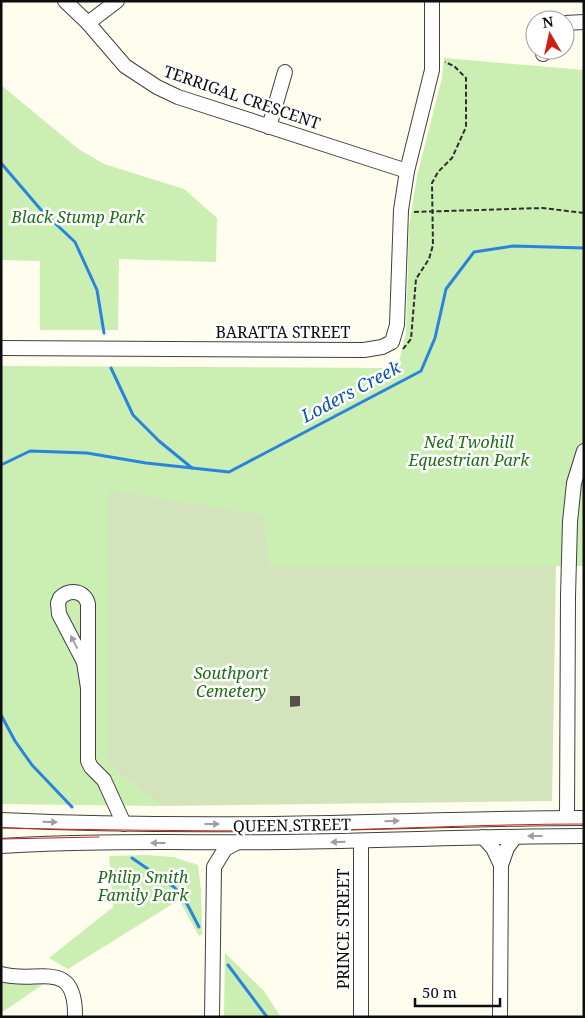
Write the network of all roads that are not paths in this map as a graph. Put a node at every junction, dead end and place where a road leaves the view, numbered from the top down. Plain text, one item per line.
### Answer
1 (65, 1) edge
2 (118, 1) edge
3 (432, 1) edge
4 (88, 23) junction
5 (285, 72) dead end
6 (268, 127) junction
7 (407, 171) junction
8 (1, 348) edge
9 (584, 452) edge
10 (88, 688) junction
11 (567, 818) junction
12 (584, 818) edge
13 (1, 820) edge
14 (124, 824) junction
15 (584, 836) edge
16 (483, 837) junction
17 (515, 837) junction
18 (361, 842) junction
19 (193, 843) junction
20 (236, 843) junction
21 (1, 846) edge
22 (501, 865) junction
23 (214, 867) junction
24 (1, 974) edge
25 (75, 1017) edge
26 (212, 1017) edge
27 (361, 1017) edge
28 (500, 1017) edge

1 - 4 street, TERRIGAL CRESCENT
2 - 4 street
3 - 7 street, BARATTA STREET
4 - 6 street, TERRIGAL CRESCENT
5 - 6 street
6 - 7 street, TERRIGAL CRESCENT
7 - 8 street, BARATTA STREET
9 - 11 street
10 -> 10 street
10 - 14 street
11 - 12 street, QUEEN STREET
14 -> 11 street, QUEEN STREET
13 -> 14 street, QUEEN STREET
15 -> 17 street, QUEEN STREET
16 - 17 street, QUEEN STREET
16 - 18 street, QUEEN STREET
16 - 22 street
17 - 22 street
18 -> 20 street, QUEEN STREET
18 - 27 street, PRINCE STREET
19 - 20 street, QUEEN STREET
19 -> 21 street, QUEEN STREET
19 - 23 street
20 - 23 street
22 - 28 street
23 - 26 street
24 - 25 street

